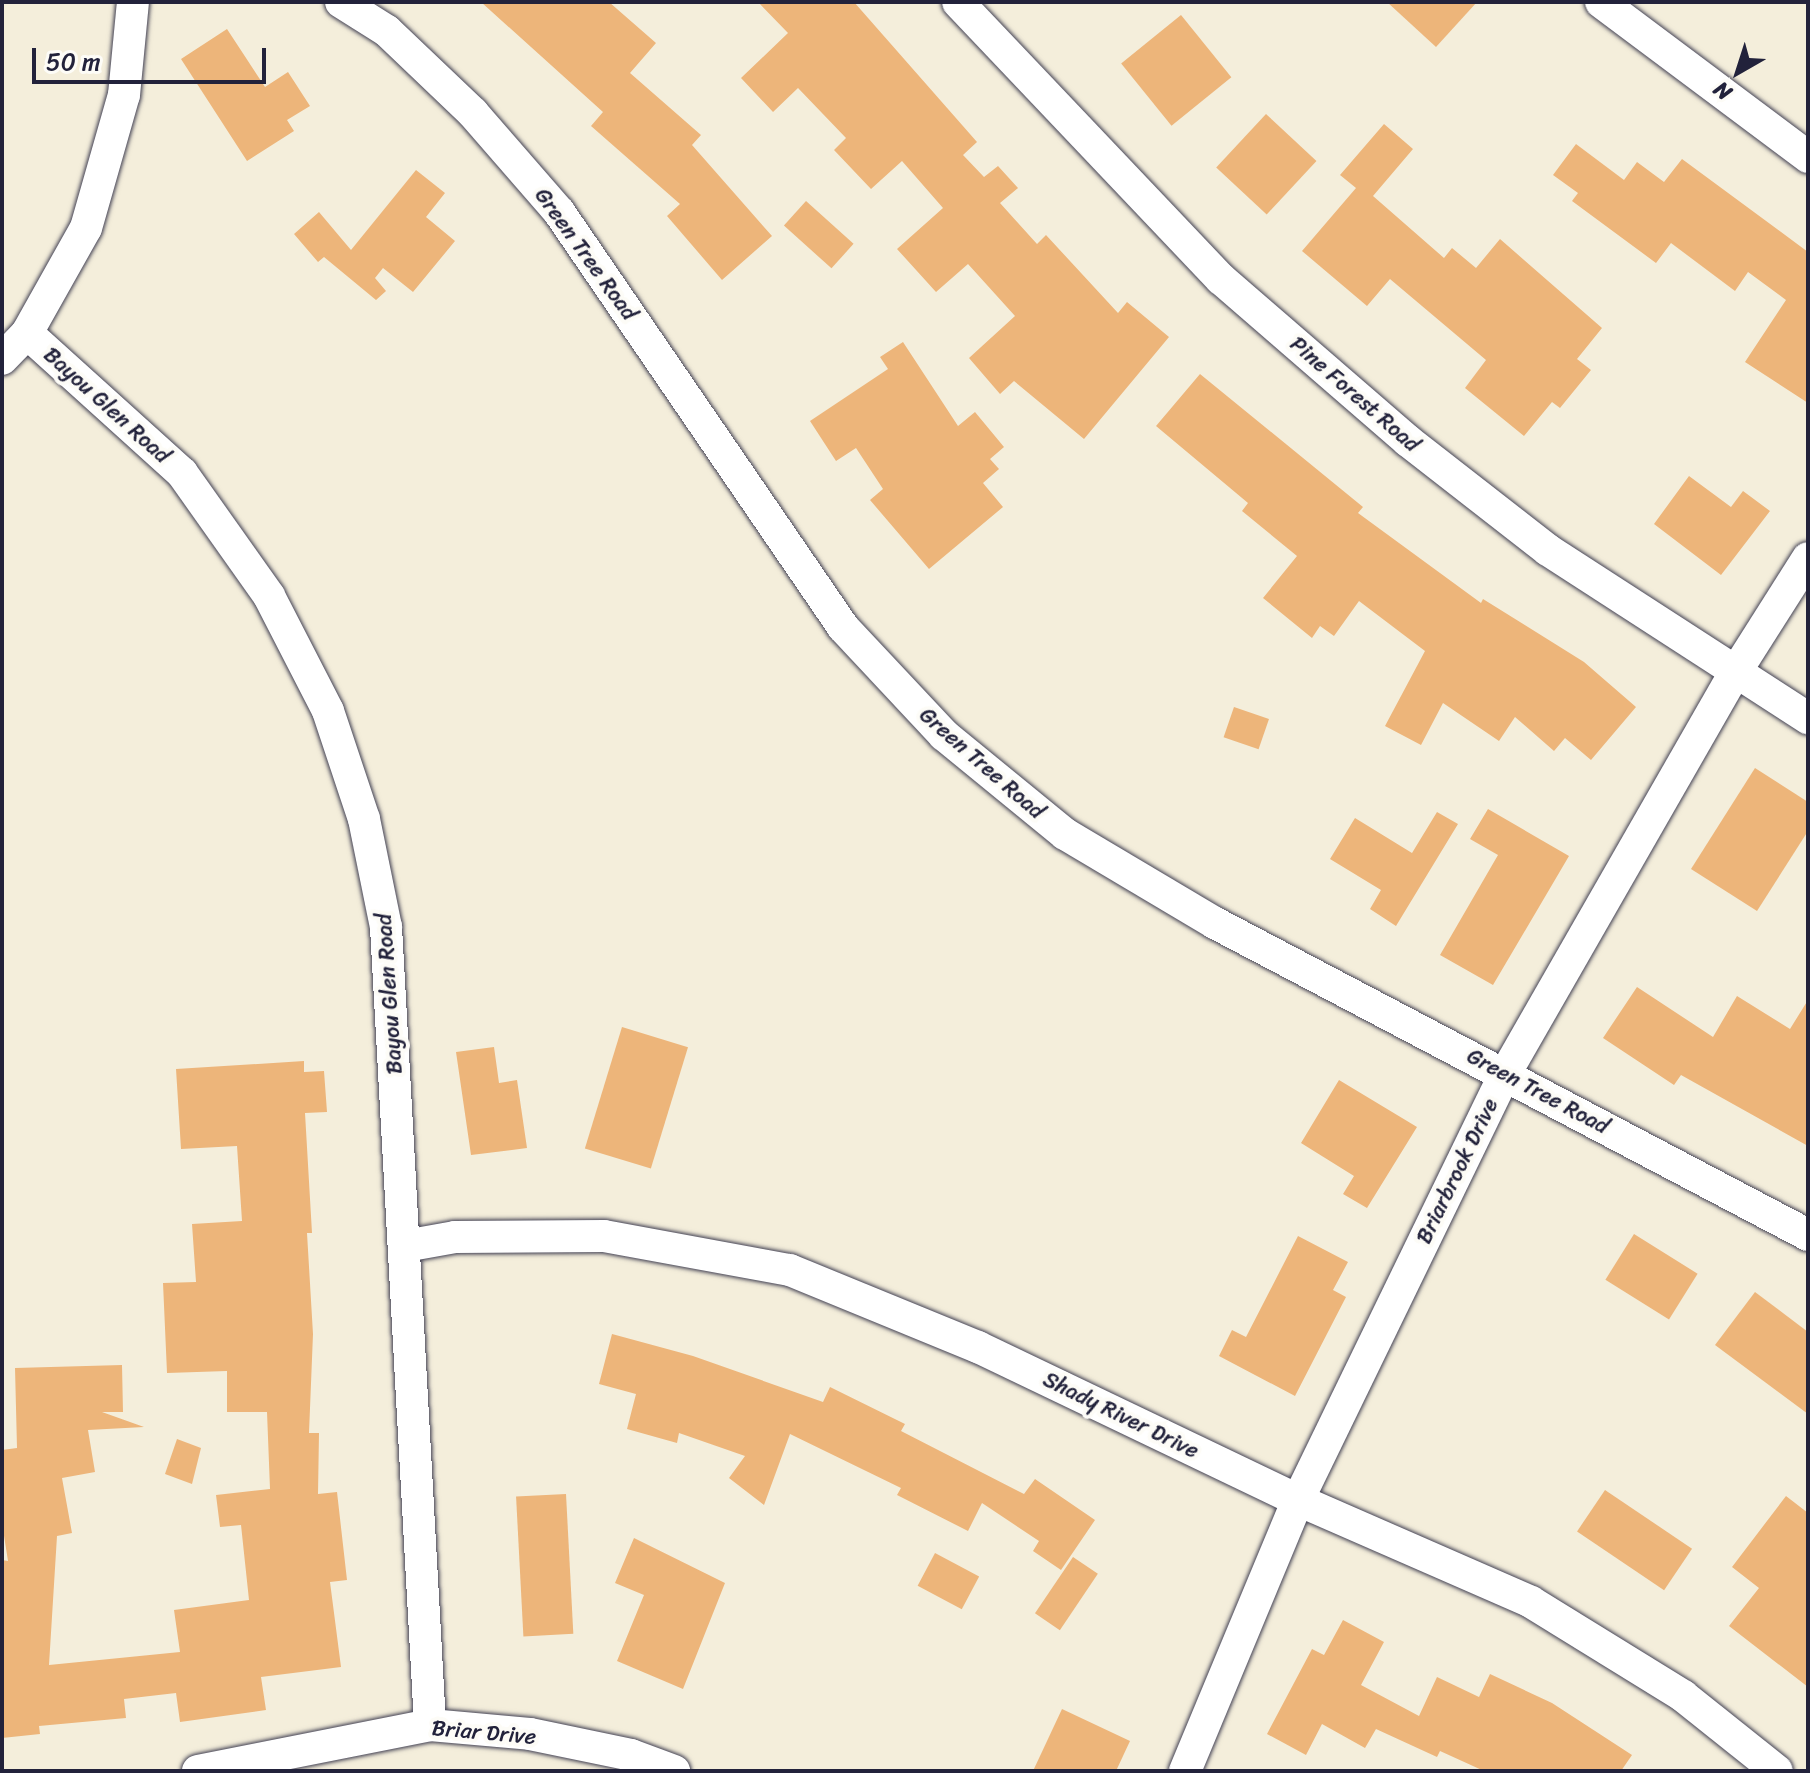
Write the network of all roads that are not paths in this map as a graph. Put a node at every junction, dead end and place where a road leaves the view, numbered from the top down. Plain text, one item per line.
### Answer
1 (133, 2) edge
2 (341, 2) edge
3 (958, 2) edge
4 (1601, 2) edge
5 (1808, 157) edge
6 (27, 333) junction
7 (2, 359) edge
8 (1808, 558) edge
9 (1735, 673) junction
10 (1808, 718) edge
11 (1505, 1074) junction
12 (1808, 1235) edge
13 (405, 1246) junction
14 (1298, 1500) junction
15 (430, 1725) junction
16 (198, 1771) edge
17 (674, 1771) edge
18 (1185, 1771) edge
19 (1777, 1771) edge

1 - 6 street
2 - 11 street, Green Tree Road
3 - 9 street, Pine Forest Road
4 - 5 street
6 - 7 street
6 - 13 street, Bayou Glen Road
8 - 9 street, Briarbrook Drive
9 - 10 street, Pine Forest Road
9 - 11 street, Briarbrook Drive
11 - 12 street, Green Tree Road
11 - 14 street, Briarbrook Drive
13 - 14 street, Shady River Drive
13 - 15 street, Bayou Glen Road
14 - 18 street, Briarbrook Drive
14 - 19 street, Shady River Drive
15 - 16 street, Briar Drive
15 - 17 street, Briar Drive

